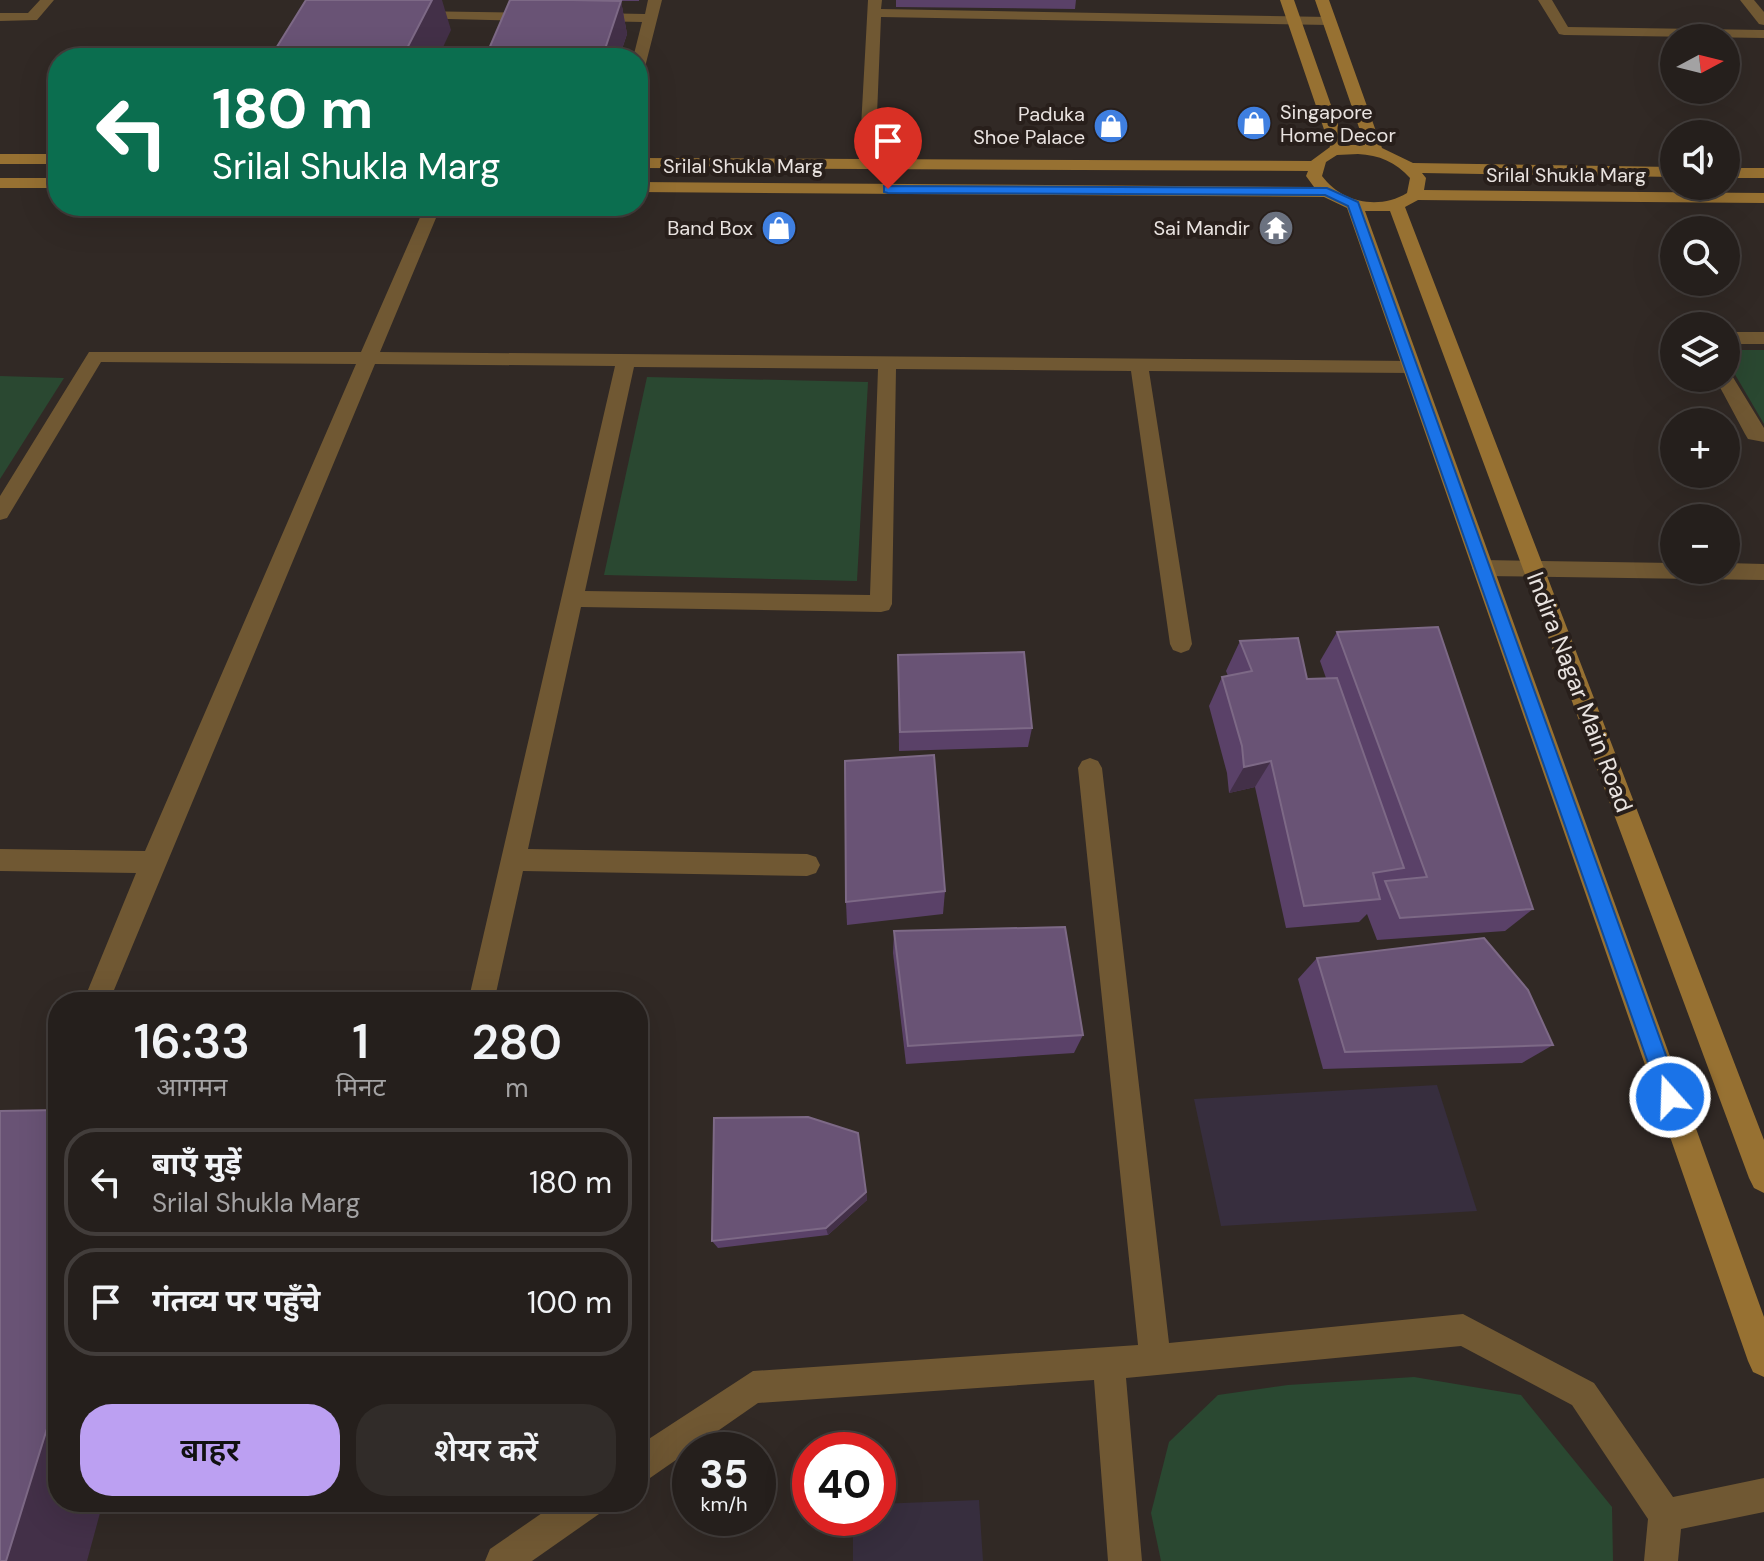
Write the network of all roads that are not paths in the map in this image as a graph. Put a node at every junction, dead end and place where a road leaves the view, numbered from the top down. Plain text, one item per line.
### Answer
1 (47, 0) edge
2 (655, 0) edge
3 (1086, 0) edge
4 (1287, 0) edge
5 (1322, 0) edge
6 (1545, 0) edge
7 (1747, 0) edge
8 (875, 7) edge
9 (390, 15) edge
10 (0, 17) edge
11 (1089, 17) junction
12 (651, 18) junction
13 (1294, 20) junction
14 (1329, 21) junction
15 (1764, 21) edge
16 (1764, 34) edge
17 (643, 48) edge
18 (1339, 150) junction
19 (1375, 151) junction
20 (0, 159) edge
21 (48, 159) edge
22 (648, 163) edge
23 (867, 164) junction
24 (1314, 166) junction
25 (1411, 168) junction
26 (1660, 172) edge
27 (1740, 173) edge
28 (1764, 173) edge
29 (0, 183) edge
30 (48, 183) edge
31 (648, 187) edge
32 (1327, 192) junction
33 (1764, 198) edge
34 (1405, 200) junction
35 (1354, 204) junction
36 (429, 216) edge
37 (1740, 338) edge
38 (1764, 338) edge
39 (368, 358) junction
40 (626, 360) junction
41 (887, 362) junction
42 (1139, 364) junction
43 (1412, 367) junction
44 (1732, 392) edge
45 (1764, 435) edge
46 (0, 513) edge
47 (1483, 568) junction
48 (1533, 569) junction
49 (1764, 572) edge
50 (571, 599) junction
51 (1181, 644) dead end
52 (1090, 768) dead end
53 (0, 860) edge
54 (513, 860) junction
55 (153, 862) junction
56 (807, 865) dead end
57 (100, 992) edge
58 (483, 992) edge
59 (1764, 1178) edge
60 (1155, 1360) junction
61 (1764, 1361) edge
62 (1109, 1363) junction
63 (648, 1459) edge
64 (1764, 1495) edge
65 (573, 1512) edge
66 (1665, 1515) junction
67 (502, 1561) edge
68 (1125, 1561) edge
69 (1661, 1561) edge

1 - 10 street
2 - 12 street
3 - 11 street
4 - 13 street
5 - 14 street
6 - 16 street
7 - 15 street
8 - 11 street
8 - 23 street
9 - 12 street
11 - 13 street
12 - 17 street
13 - 14 street
13 - 18 street
14 - 19 street
18 - 19 street
18 - 24 street
19 - 25 street
20 - 21 street
22 - 23 street, Srilal Shukla Marg
23 - 24 street, Srilal Shukla Marg
24 - 32 street
25 - 26 street, Srilal Shukla Marg
25 - 34 street, Indira Nagar Main Road
27 - 28 street
29 - 30 street
31 - 32 street, Srilal Shukla Marg
32 - 35 street
33 - 34 street, Srilal Shukla Marg
34 - 35 street, Srilal Shukla Marg
34 - 48 street, Indira Nagar Main Road
35 - 43 street, Indira Nagar Main Road
36 - 39 street
37 - 38 street
39 - 40 street
39 - 46 street
39 - 55 street
40 - 41 street
40 - 50 street
41 - 42 street
41 - 50 street
42 - 43 street
42 - 51 street
43 - 47 street, Indira Nagar Main Road
44 - 45 street
47 - 48 street
47 - 61 street, Indira Nagar Main Road
48 - 49 street
48 - 59 street, Indira Nagar Main Road
50 - 54 street
52 - 60 street
53 - 55 street
54 - 56 street
54 - 58 street
55 - 57 street
60 - 62 street
60 - 66 street
62 - 63 street
62 - 68 street
64 - 66 street
65 - 67 street
66 - 69 street

